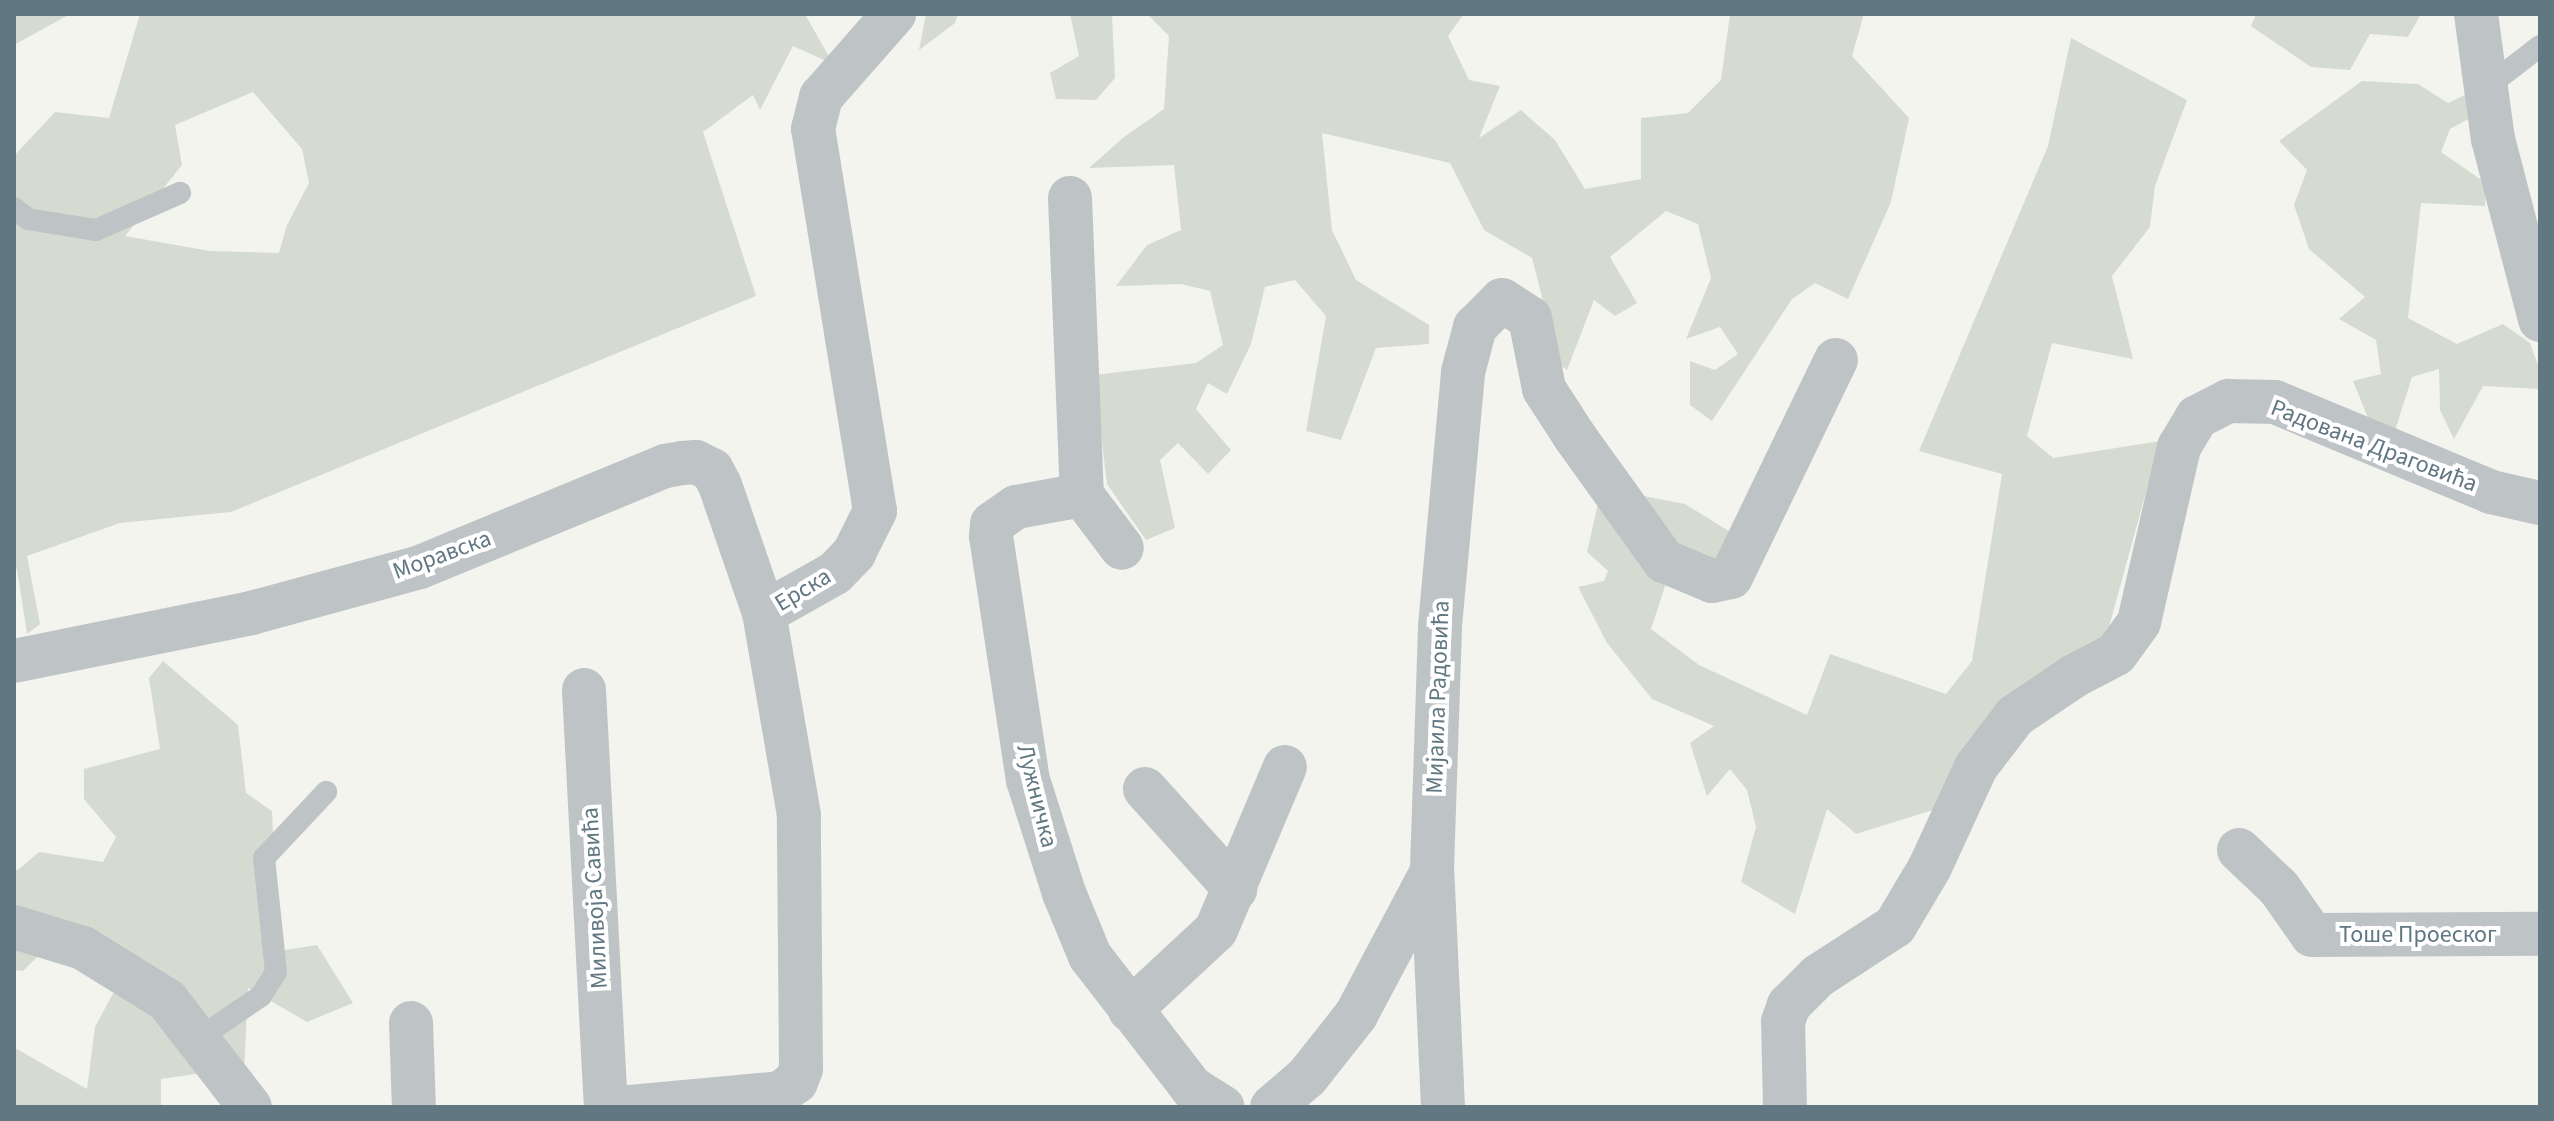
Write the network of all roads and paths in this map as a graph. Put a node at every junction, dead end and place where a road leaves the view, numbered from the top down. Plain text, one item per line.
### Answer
1 (894, 14) edge
2 (2476, 14) edge
3 (2540, 46) edge
4 (2487, 87) junction
5 (180, 193) dead end
6 (1070, 198) dead end
7 (14, 208) edge
8 (2537, 298) edge
9 (1836, 360) dead end
10 (1082, 495) junction
11 (2540, 503) edge
12 (1122, 548) dead end
13 (764, 613) junction
14 (14, 661) edge
15 (584, 690) dead end
16 (1285, 767) dead end
17 (1145, 789) dead end
18 (326, 792) dead end
19 (2239, 850) dead end
20 (1432, 869) junction
21 (1235, 889) junction
22 (14, 927) edge
23 (2540, 934) edge
24 (1130, 1010) junction
25 (411, 1023) dead end
26 (199, 1038) junction
27 (250, 1107) edge
28 (414, 1107) edge
29 (606, 1107) edge
30 (630, 1107) edge
31 (1223, 1107) edge
32 (1272, 1107) edge
33 (1443, 1107) edge
34 (1785, 1107) edge

1 - 13 street, Ерска
2 - 4 street
3 - 4 lane
4 - 8 street
5 - 7 lane
6 - 10 street
9 - 20 street, Мијаила Радовића
10 - 12 street
10 - 24 street, Лужничка
11 - 34 street, Радована Драговића
13 - 14 street, Моравска
13 - 30 street, Ерска
15 - 29 street, Миливоја Савића
16 - 21 street
17 - 21 street
18 - 26 lane
19 - 23 street, Тоше Проеског
20 - 32 street
20 - 33 street, Мијаила Радовића
21 - 24 street
22 - 26 street
24 - 31 street, Лужничка
25 - 28 street
26 - 27 street

